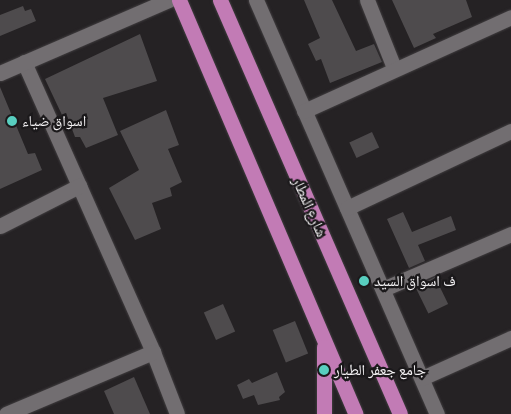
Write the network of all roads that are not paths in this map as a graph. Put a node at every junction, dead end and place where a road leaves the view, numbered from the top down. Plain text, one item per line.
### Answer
1 (169, 0) edge
2 (179, 0) edge
3 (220, 0) edge
4 (256, 0) edge
5 (367, 0) edge
6 (511, 17) edge
7 (24, 62) junction
8 (394, 68) junction
9 (0, 73) edge
10 (304, 111) junction
11 (511, 131) edge
12 (80, 186) junction
13 (347, 208) junction
14 (0, 226) edge
15 (511, 234) edge
16 (383, 289) junction
17 (511, 338) edge
18 (324, 340) junction
19 (153, 352) junction
20 (422, 378) junction
21 (6, 414) edge
22 (177, 414) edge
23 (324, 414) edge
24 (356, 414) edge
25 (400, 414) edge
26 (437, 414) edge

1 - 7 street
2 - 18 main road
3 - 25 main road, شارع المطار
4 - 10 street
5 - 8 street
6 - 8 street
7 - 9 street
7 - 12 street
8 - 10 street
10 - 13 street
11 - 13 street
12 - 14 street
12 - 19 street
13 - 16 street
15 - 16 street
16 - 20 street
17 - 20 street
18 - 23 main road
18 - 24 main road
19 - 21 street
19 - 22 street
20 - 26 street

